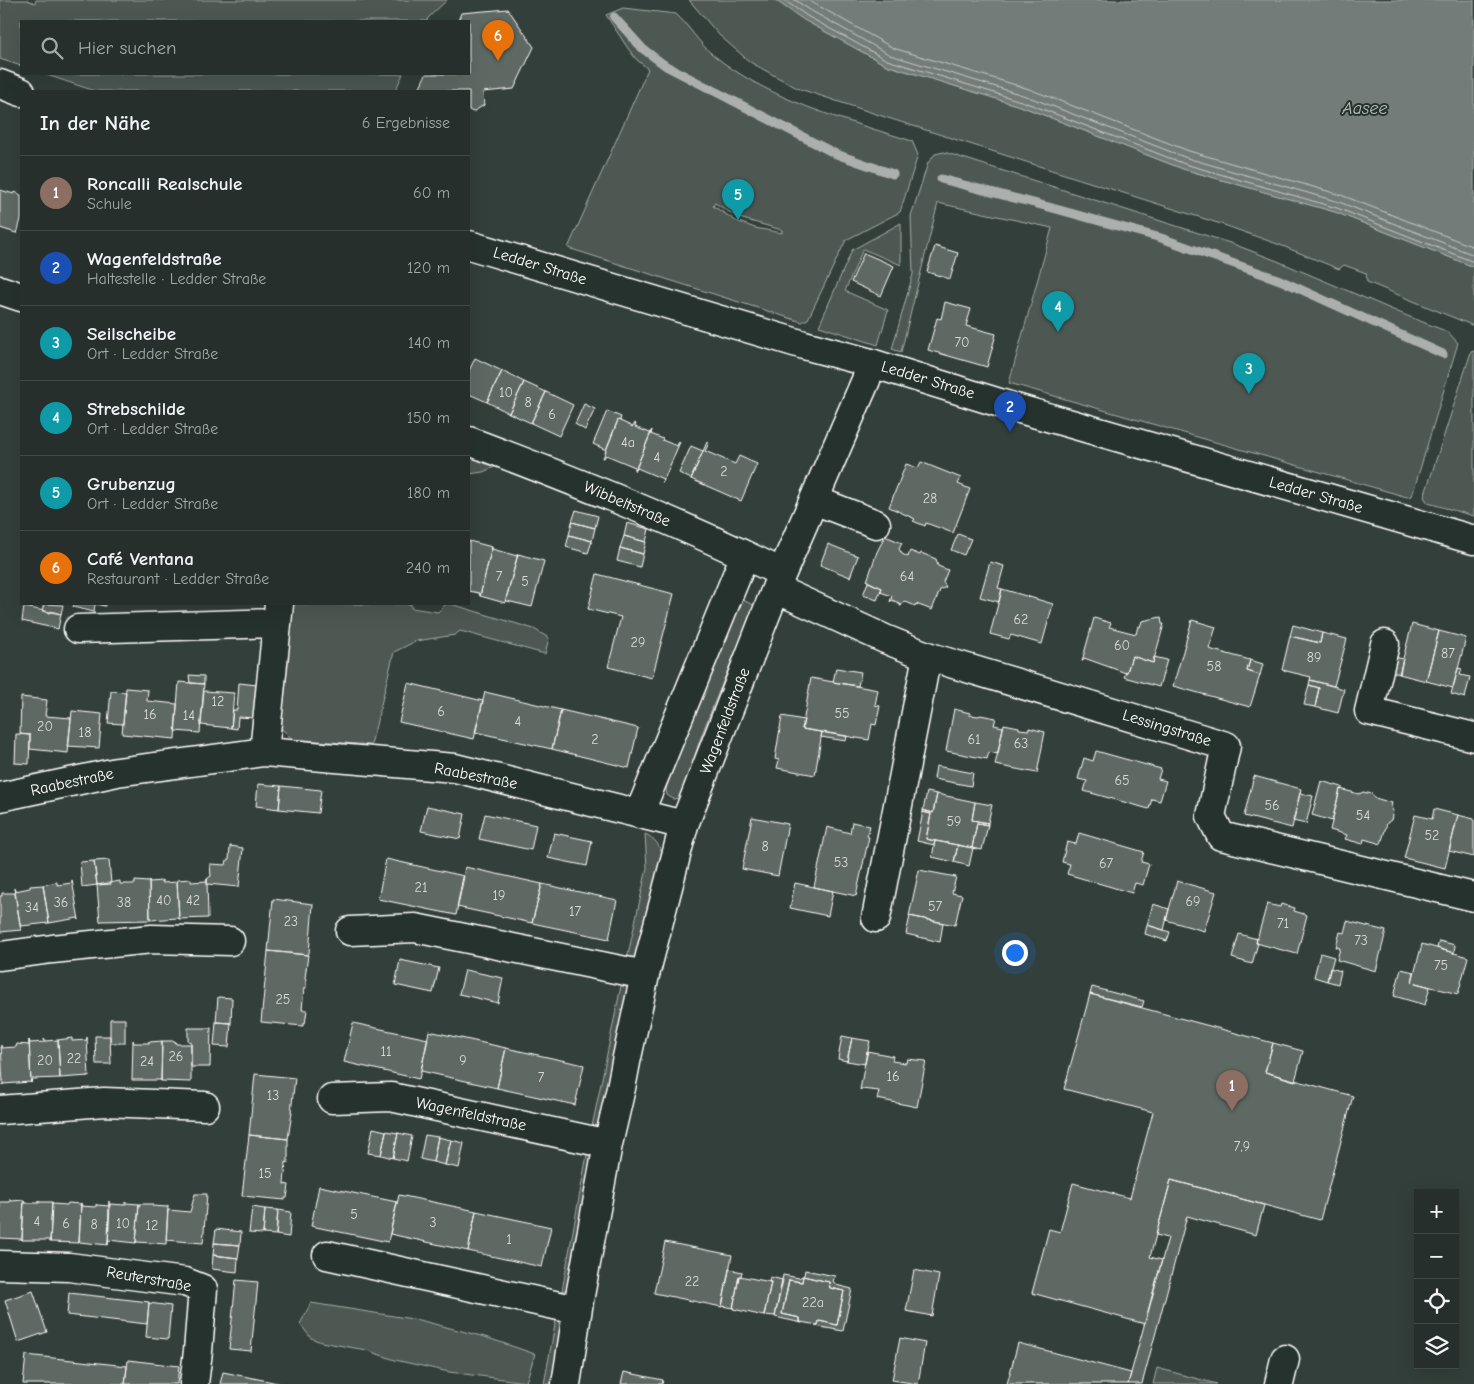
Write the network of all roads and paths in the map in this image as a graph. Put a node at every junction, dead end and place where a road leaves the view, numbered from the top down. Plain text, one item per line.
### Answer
1 (0, 84) edge
2 (20, 92) edge
3 (470, 245) edge
4 (0, 290) edge
5 (20, 297) edge
6 (871, 363) junction
7 (470, 441) edge
8 (814, 500) junction
9 (876, 524) dead end
10 (1474, 540) edge
11 (745, 555) junction
12 (779, 581) junction
13 (277, 613) edge
14 (78, 628) dead end
15 (1385, 644) dead end
16 (927, 656) junction
17 (1474, 738) edge
18 (264, 752) junction
19 (0, 797) edge
20 (640, 814) junction
21 (684, 824) junction
22 (1474, 897) edge
23 (876, 918) dead end
24 (350, 931) dead end
25 (230, 941) dead end
26 (0, 956) edge
27 (645, 975) junction
28 (332, 1099) dead end
29 (205, 1106) dead end
30 (0, 1110) edge
31 (608, 1144) junction
32 (327, 1255) dead end
33 (0, 1264) edge
34 (578, 1310) junction
35 (194, 1384) edge
36 (566, 1384) edge

1 - 2 street
3 - 6 street, Ledder Straße
4 - 5 street
6 - 8 street, Wagenfeldstraße
6 - 10 street, Ledder Straße
7 - 11 street, Wibbeltstraße
8 - 9 street
8 - 12 street, Wagenfeldstraße
11 - 12 street, Wibbeltstraße
11 - 20 street
12 - 16 street, Lessingstraße
12 - 21 street, Wagenfeldstraße
13 - 14 street
13 - 18 street
15 - 17 street
16 - 22 street, Lessingstraße
16 - 23 street
18 - 19 street, Raabestraße
18 - 20 street, Raabestraße
20 - 21 street, Raabestraße
21 - 27 street, Wagenfeldstraße
24 - 27 street
25 - 26 street
27 - 31 street, Wagenfeldstraße
28 - 31 street, Wagenfeldstraße
29 - 30 street
31 - 34 street, Wagenfeldstraße
32 - 34 street
33 - 35 street, Reuterstraße
34 - 36 street, Wagenfeldstraße

